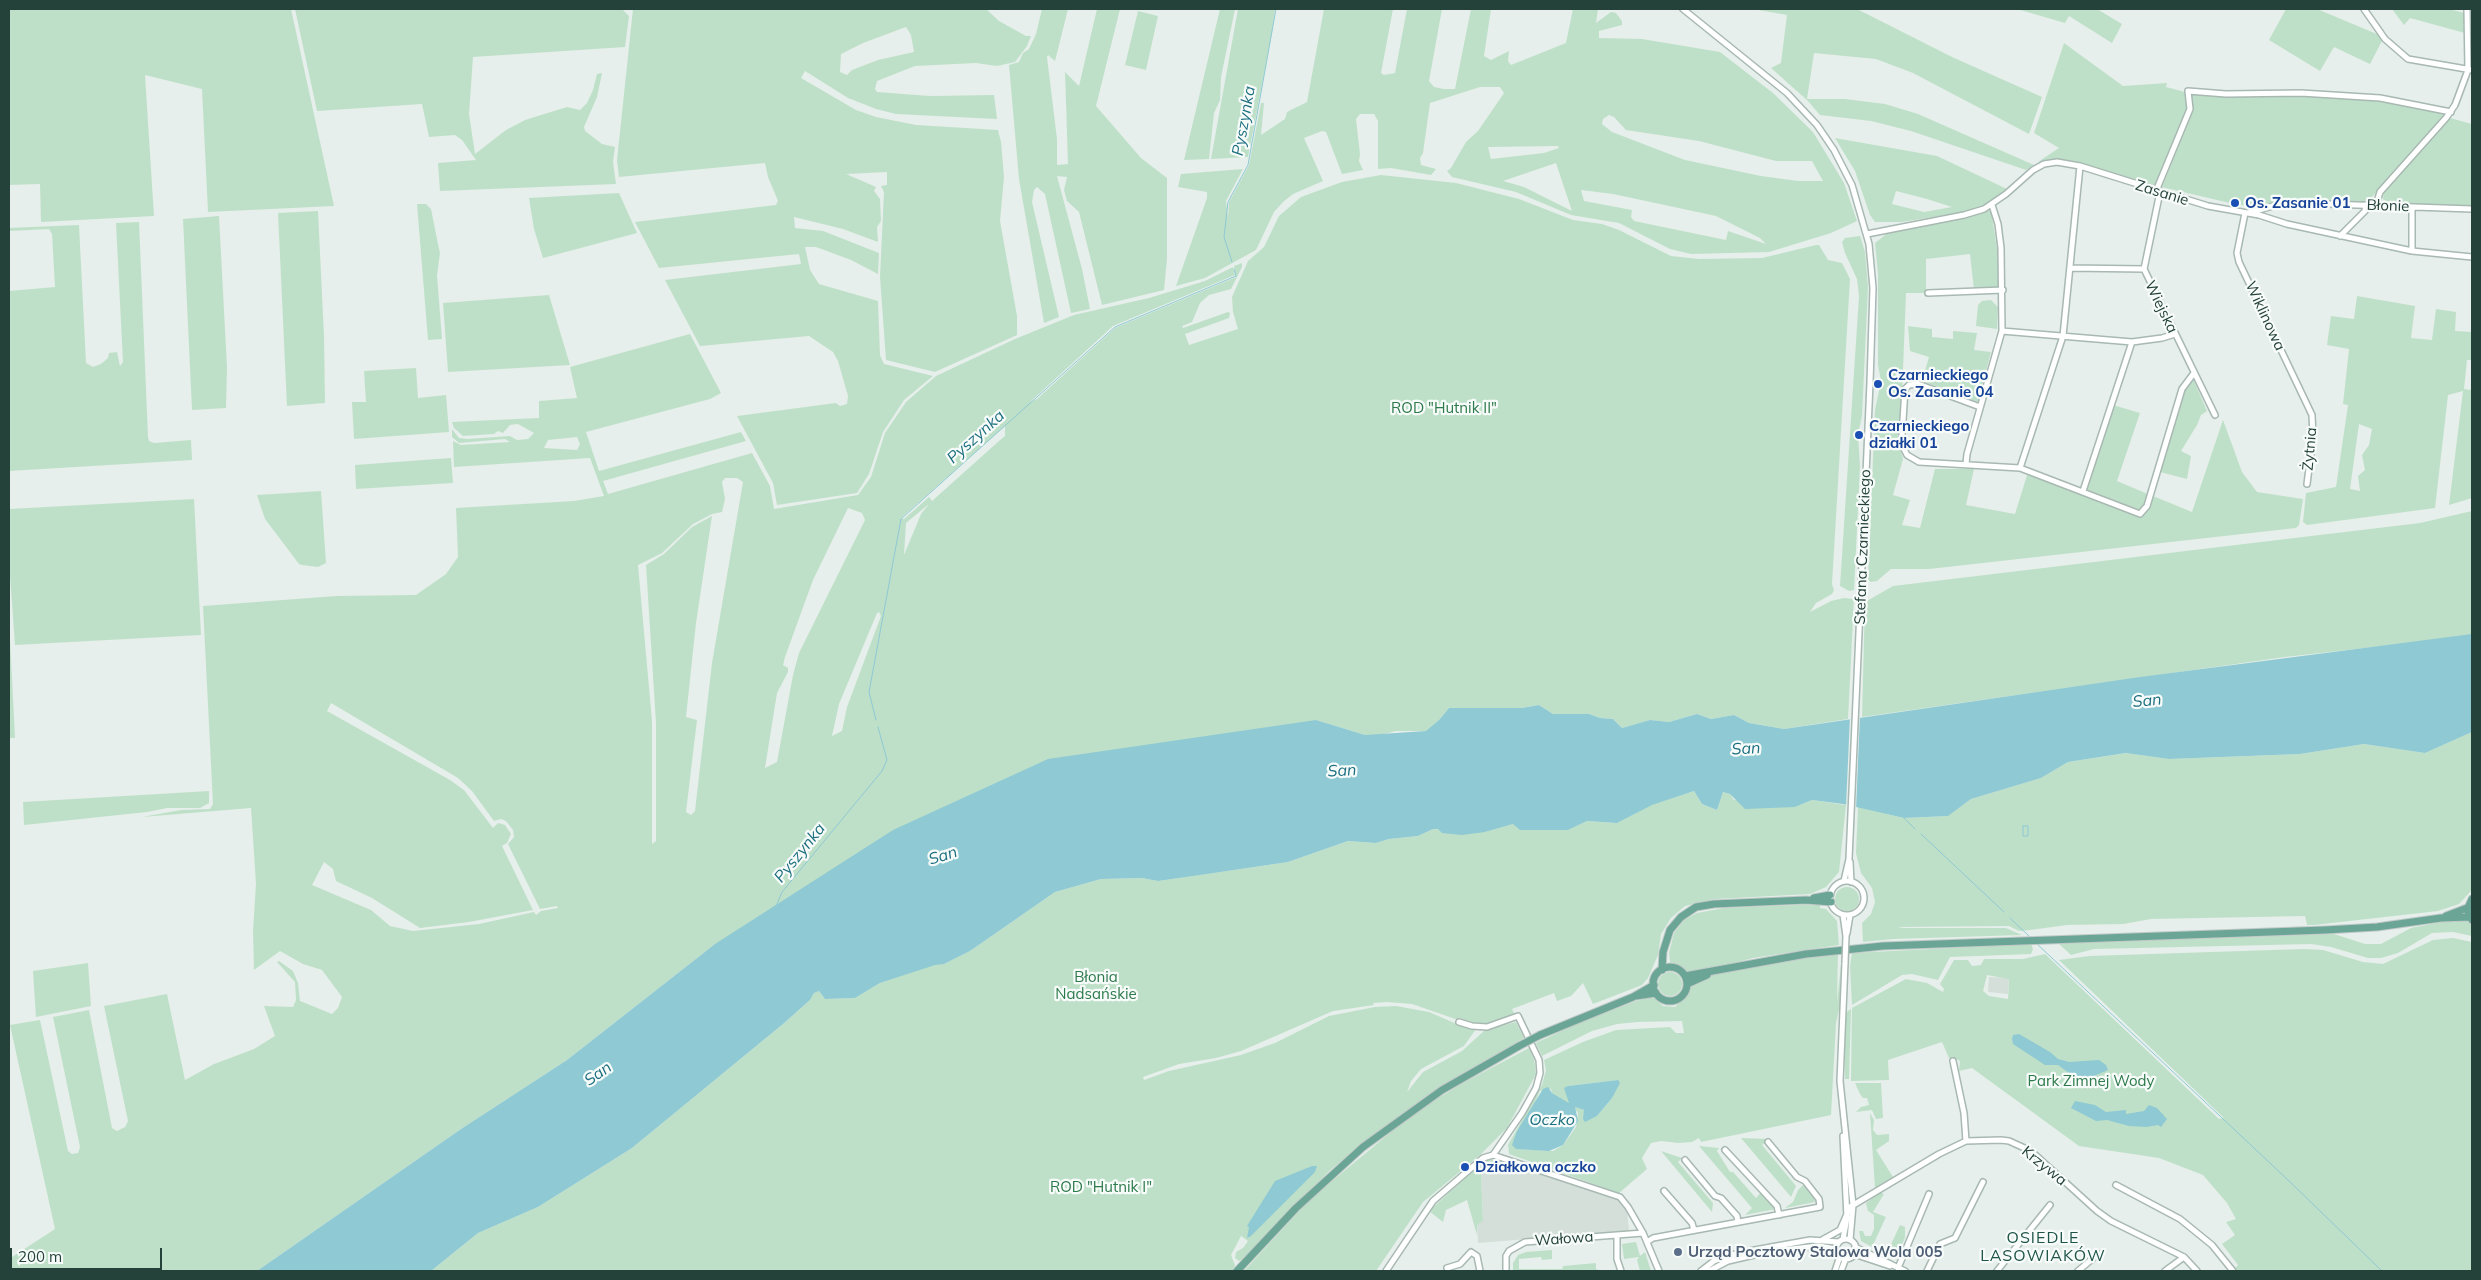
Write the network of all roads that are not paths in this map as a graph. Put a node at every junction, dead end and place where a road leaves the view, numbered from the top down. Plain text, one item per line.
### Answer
1 (1684, 9) edge
2 (2364, 9) edge
3 (2467, 9) edge
4 (2470, 70) edge
5 (2451, 112) junction
6 (2080, 166) junction
7 (2158, 192) junction
8 (1992, 205) junction
9 (2366, 205) junction
10 (2376, 205) junction
11 (2412, 207) junction
12 (2472, 210) edge
13 (2245, 213) junction
14 (1867, 234) junction
15 (2340, 236) junction
16 (2412, 251) junction
17 (2472, 257) edge
18 (2070, 268) junction
19 (2144, 269) junction
20 (2003, 290) junction
21 (1928, 293) dead end
22 (2002, 331) junction
23 (2174, 334) junction
24 (2062, 336) junction
25 (2132, 342) junction
26 (2194, 373) junction
27 (1980, 408) junction
28 (2215, 414) dead end
29 (2312, 416) joint
30 (1966, 464) junction
31 (2020, 468) junction
32 (2307, 484) dead end
33 (2083, 491) junction
34 (1849, 859) junction
35 (1844, 882) junction
36 (1852, 882) junction
37 (1831, 899) junction
38 (2472, 899) edge
39 (2467, 908) junction
40 (1843, 915) junction
41 (1850, 915) junction
42 (2441, 918) junction
43 (2470, 919) edge
44 (1846, 936) junction
45 (1665, 942) junction
46 (1670, 967) junction
47 (1662, 970) junction
48 (1711, 973) junction
49 (1685, 976) junction
50 (1687, 984) junction
51 (1654, 985) junction
52 (1656, 993) junction
53 (1633, 996) junction
54 (1459, 1022) dead end
55 (1953, 1061) dead end
56 (1843, 1123) junction
57 (1966, 1141) junction
58 (1768, 1142) dead end
59 (1725, 1150) dead end
60 (1493, 1155) junction
61 (1685, 1160) dead end
62 (1983, 1182) dead end
63 (2116, 1185) dead end
64 (1664, 1191) dead end
65 (1929, 1194) dead end
66 (1852, 1205) junction
67 (2050, 1205) dead end
68 (1847, 1209) junction
69 (1779, 1214) junction
70 (1738, 1222) junction
71 (1694, 1230) junction
72 (1642, 1233) junction
73 (1617, 1236) junction
74 (1822, 1240) junction
75 (1841, 1240) junction
76 (1850, 1240) junction
77 (1647, 1242) junction
78 (1855, 1247) junction
79 (1836, 1249) junction
80 (1854, 1254) junction
81 (2098, 1254) dead end
82 (1840, 1256) junction
83 (1846, 1258) junction
84 (2184, 1258) junction
85 (1448, 1268) dead end
86 (1898, 1268) junction
87 (1237, 1271) edge
88 (1386, 1271) edge
89 (1480, 1271) edge
90 (1506, 1271) edge
91 (1621, 1271) edge
92 (1658, 1271) edge
93 (1701, 1271) edge
94 (1709, 1271) edge
95 (1836, 1271) edge
96 (1841, 1271) edge
97 (1905, 1271) edge
98 (1927, 1271) edge
99 (1997, 1271) edge
100 (2078, 1271) edge
101 (2165, 1271) edge
102 (2197, 1271) edge
103 (2233, 1271) edge

1 - 14 street, Stefana Czarnieckiego
2 - 4 street
3 - 4 street
4 - 5 street
5 - 7 street, Wiejska
5 - 10 street
6 - 7 street, Zasanie
6 - 8 street, Zasanie
6 - 18 street
7 - 13 street, Zasanie
7 - 19 street, Wiejska
8 - 14 street, Zasanie
8 - 20 street
9 - 10 street, Błonie
9 - 13 street, Błonie
9 - 15 street
10 - 11 street, Błonie
11 - 12 street, Błonie
11 - 16 street
13 - 15 street, Zasanie
13 - 29 street, Wiklinowa
14 - 34 street, Stefana Czarnieckiego
15 - 16 street, Zasanie
16 - 17 street, Zasanie
18 - 19 street
18 - 24 street
19 - 23 street, Wiejska
20 - 21 street
20 - 22 street
22 - 24 street
22 - 27 street
23 - 25 street
23 - 26 street, Wiejska
24 - 25 street
24 - 31 street
25 - 33 street
26 - 28 street, Wiejska
26 - 33 street
27 - 30 street
27 - 30 street
29 - 32 street, Żytnia
30 - 31 street
31 - 33 street
34 - 35 street, Stefana Czarnieckiego
34 - 36 street, Stefana Czarnieckiego
35 - 36 street
35 - 37 street
36 - 41 street
37 - 40 street
37 - 45 main road
38 - 39 main road
39 - 42 main road
39 - 43 main road
40 - 41 street
40 - 44 street
41 - 44 street
42 - 43 main road
42 - 48 main road
44 - 56 street, bridge
45 - 46 main road
45 - 47 main road
46 - 47 main road
46 - 49 main road
47 - 51 main road
48 - 49 main road
48 - 50 main road
49 - 50 main road
50 - 52 main road
51 - 52 main road
51 - 53 main road
52 - 53 main road
53 - 87 main road, bridge
54 - 60 street
55 - 57 street
56 - 66 street
56 - 68 street
57 - 66 street, Krzywa
57 - 84 street, Krzywa
58 - 69 street
59 - 69 street
60 - 72 street
60 - 88 street
61 - 70 street
62 - 98 street
63 - 103 street
64 - 71 street
65 - 86 street
66 - 68 street, Krzywa
66 - 76 street
67 - 99 street
68 - 74 street
68 - 75 street
69 - 70 street
70 - 71 street
71 - 77 street
72 - 73 street, Wałowa
72 - 77 street
73 - 90 street, Wałowa
73 - 91 street
74 - 75 street
74 - 93 street
75 - 76 street
75 - 79 street
76 - 78 street
77 - 92 street
78 - 80 street
78 - 86 street
79 - 82 street
79 - 94 street
80 - 83 street
80 - 86 street
81 - 100 street
82 - 83 street
82 - 95 street
83 - 96 street
84 - 101 street
84 - 102 street, Krzywa
85 - 89 street
86 - 97 street

